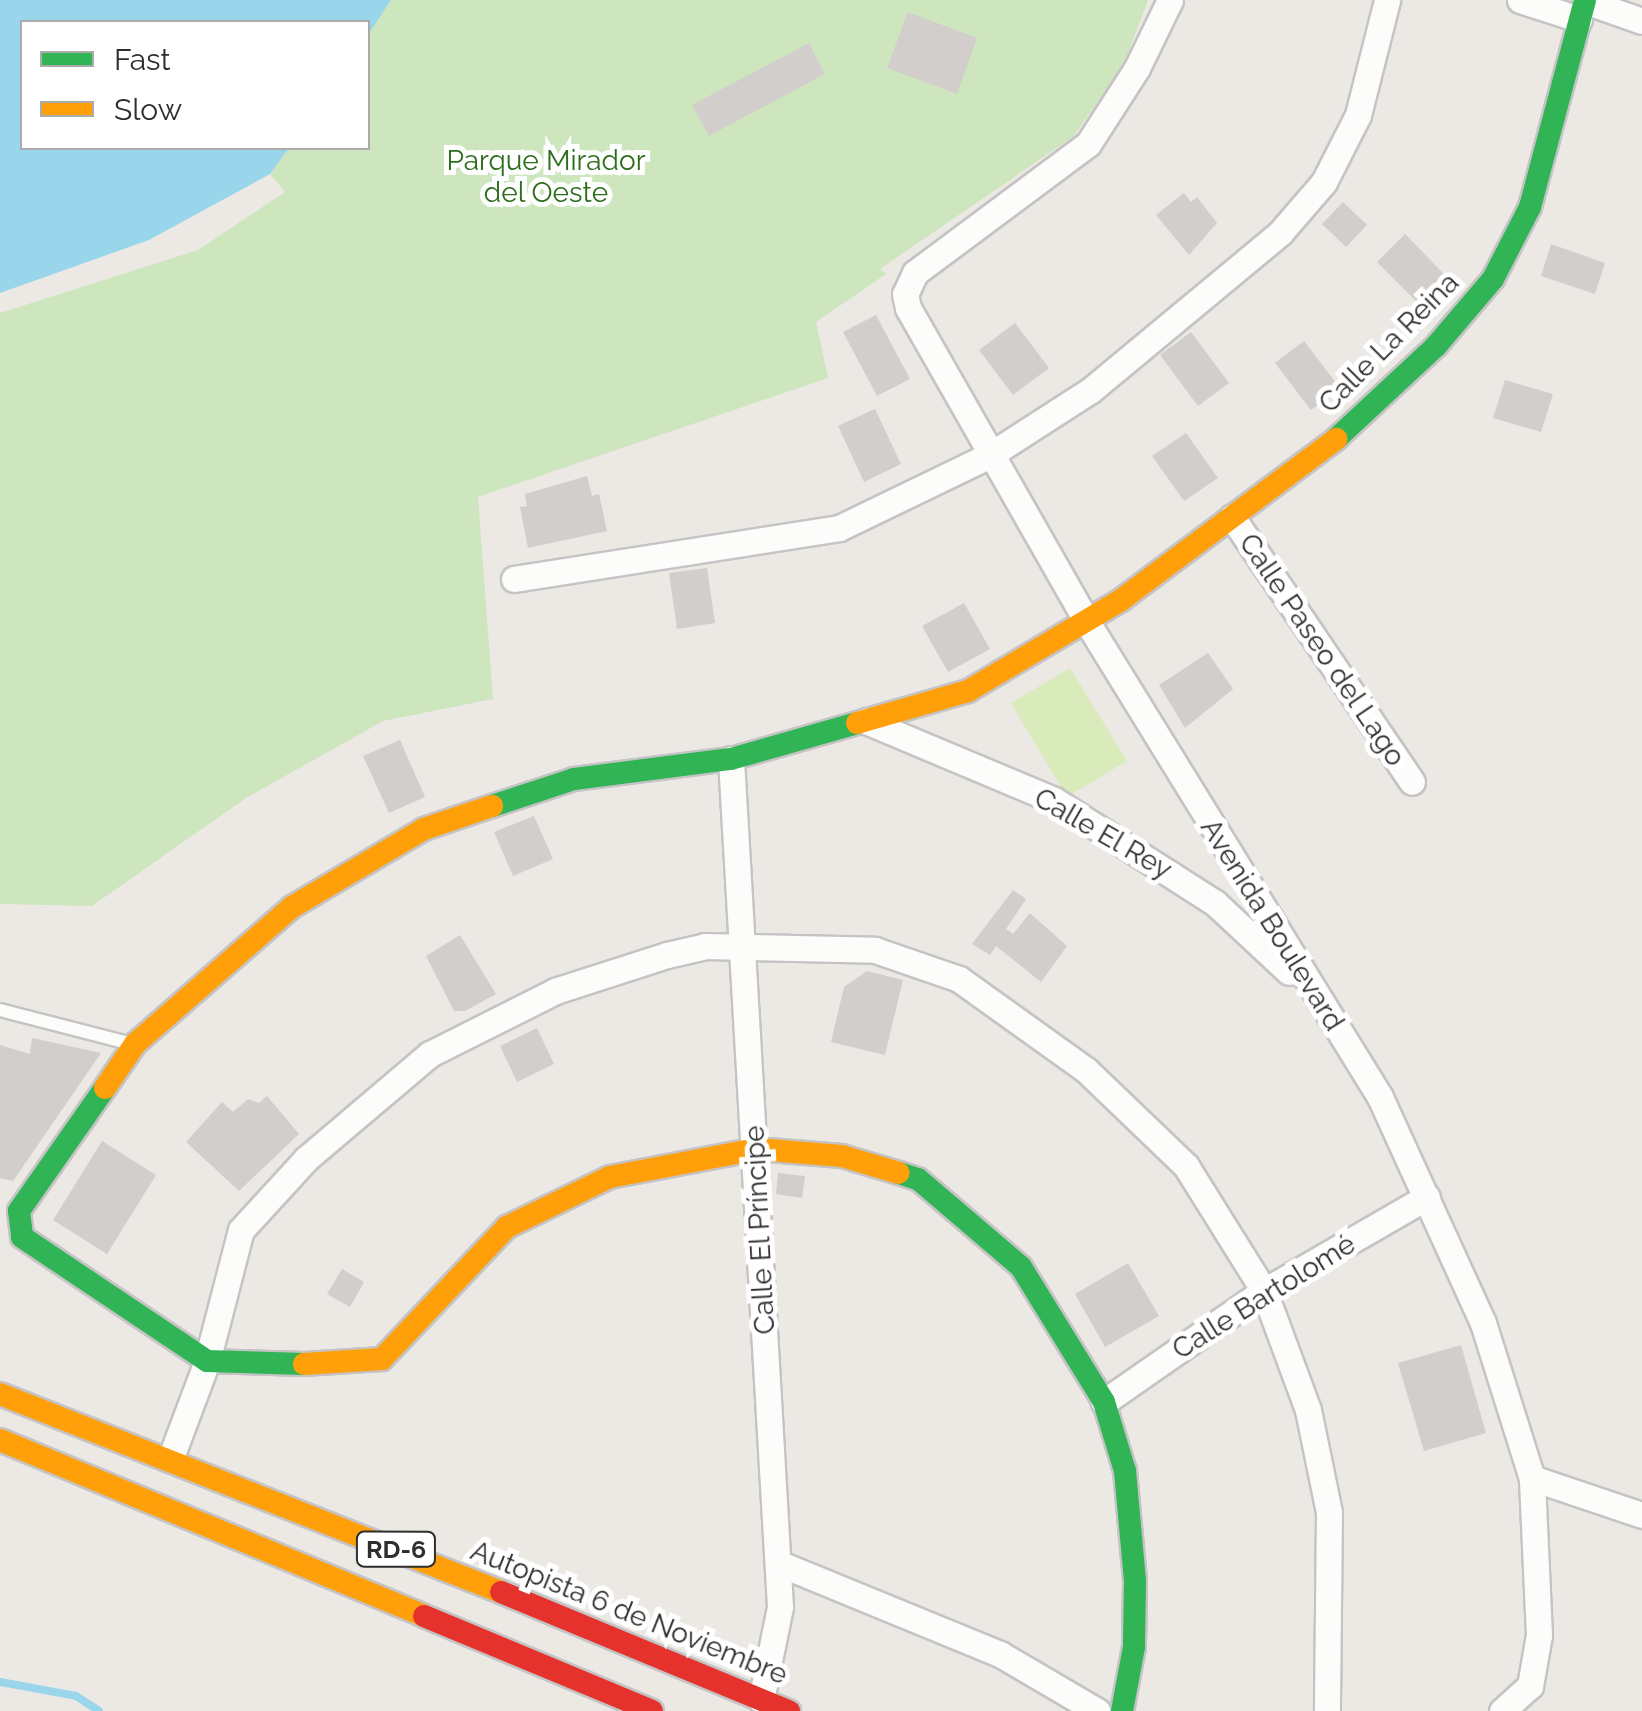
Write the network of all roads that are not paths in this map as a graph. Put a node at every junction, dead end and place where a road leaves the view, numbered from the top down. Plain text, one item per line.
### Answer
1 (1170, 0) edge
2 (1388, 0) edge
3 (1520, 0) edge
4 (1583, 6) edge
5 (1642, 21) edge
6 (990, 454) junction
7 (1232, 517) junction
8 (514, 579) dead end
9 (1088, 622) junction
10 (866, 721) junction
11 (731, 759) junction
12 (1412, 782) dead end
13 (741, 950) junction
14 (1311, 992) junction
15 (0, 1010) edge
16 (135, 1044) junction
17 (758, 1148) junction
18 (1428, 1197) junction
19 (1264, 1291) junction
20 (208, 1361) junction
21 (0, 1394) edge
22 (1104, 1402) junction
23 (0, 1440) edge
24 (171, 1457) junction
25 (1532, 1478) junction
26 (1642, 1516) edge
27 (778, 1564) junction
28 (761, 1700) junction
29 (652, 1711) edge
30 (789, 1711) edge
31 (1097, 1711) edge
32 (1122, 1711) edge
33 (1328, 1711) edge
34 (1502, 1711) edge

1 - 6 street, Avenida Boulevard
2 - 6 street
3 - 4 street
4 - 5 street
4 - 7 main road, Calle La Reina
6 - 8 street
6 - 9 street, Avenida Boulevard
7 - 9 main road, Calle La Reina
7 - 12 street, Calle Paseo del Lago
9 - 10 main road, Calle La Reina
9 - 14 street, Avenida Boulevard
10 - 11 main road, Calle La Reina
10 - 14 street, Calle El Rey
11 - 13 street, Calle El Príncipe
11 - 16 main road, Calle La Reina
13 - 17 street, Calle El Príncipe
13 - 19 street
13 - 20 street
14 - 18 street, Avenida Boulevard
15 - 16 lane
16 - 20 main road, Calle La Reina
17 - 20 main road
17 - 22 main road
17 - 27 street, Calle El Príncipe
18 - 19 street, Calle Bartolomé
18 - 25 street, Avenida Boulevard
19 - 22 street, Calle Bartolomé
19 - 33 street
20 - 24 street
21 - 24 main road, Autopista 6 de Noviembre / RD-6
22 - 32 main road
23 - 29 main road, RD-6
24 - 28 main road, Autopista 6 de Noviembre / RD-6
25 - 26 street
25 - 34 street, Avenida Boulevard
27 - 28 street, Calle El Príncipe
27 - 31 street
28 - 30 main road, Autopista 6 de Noviembre / RD-6

